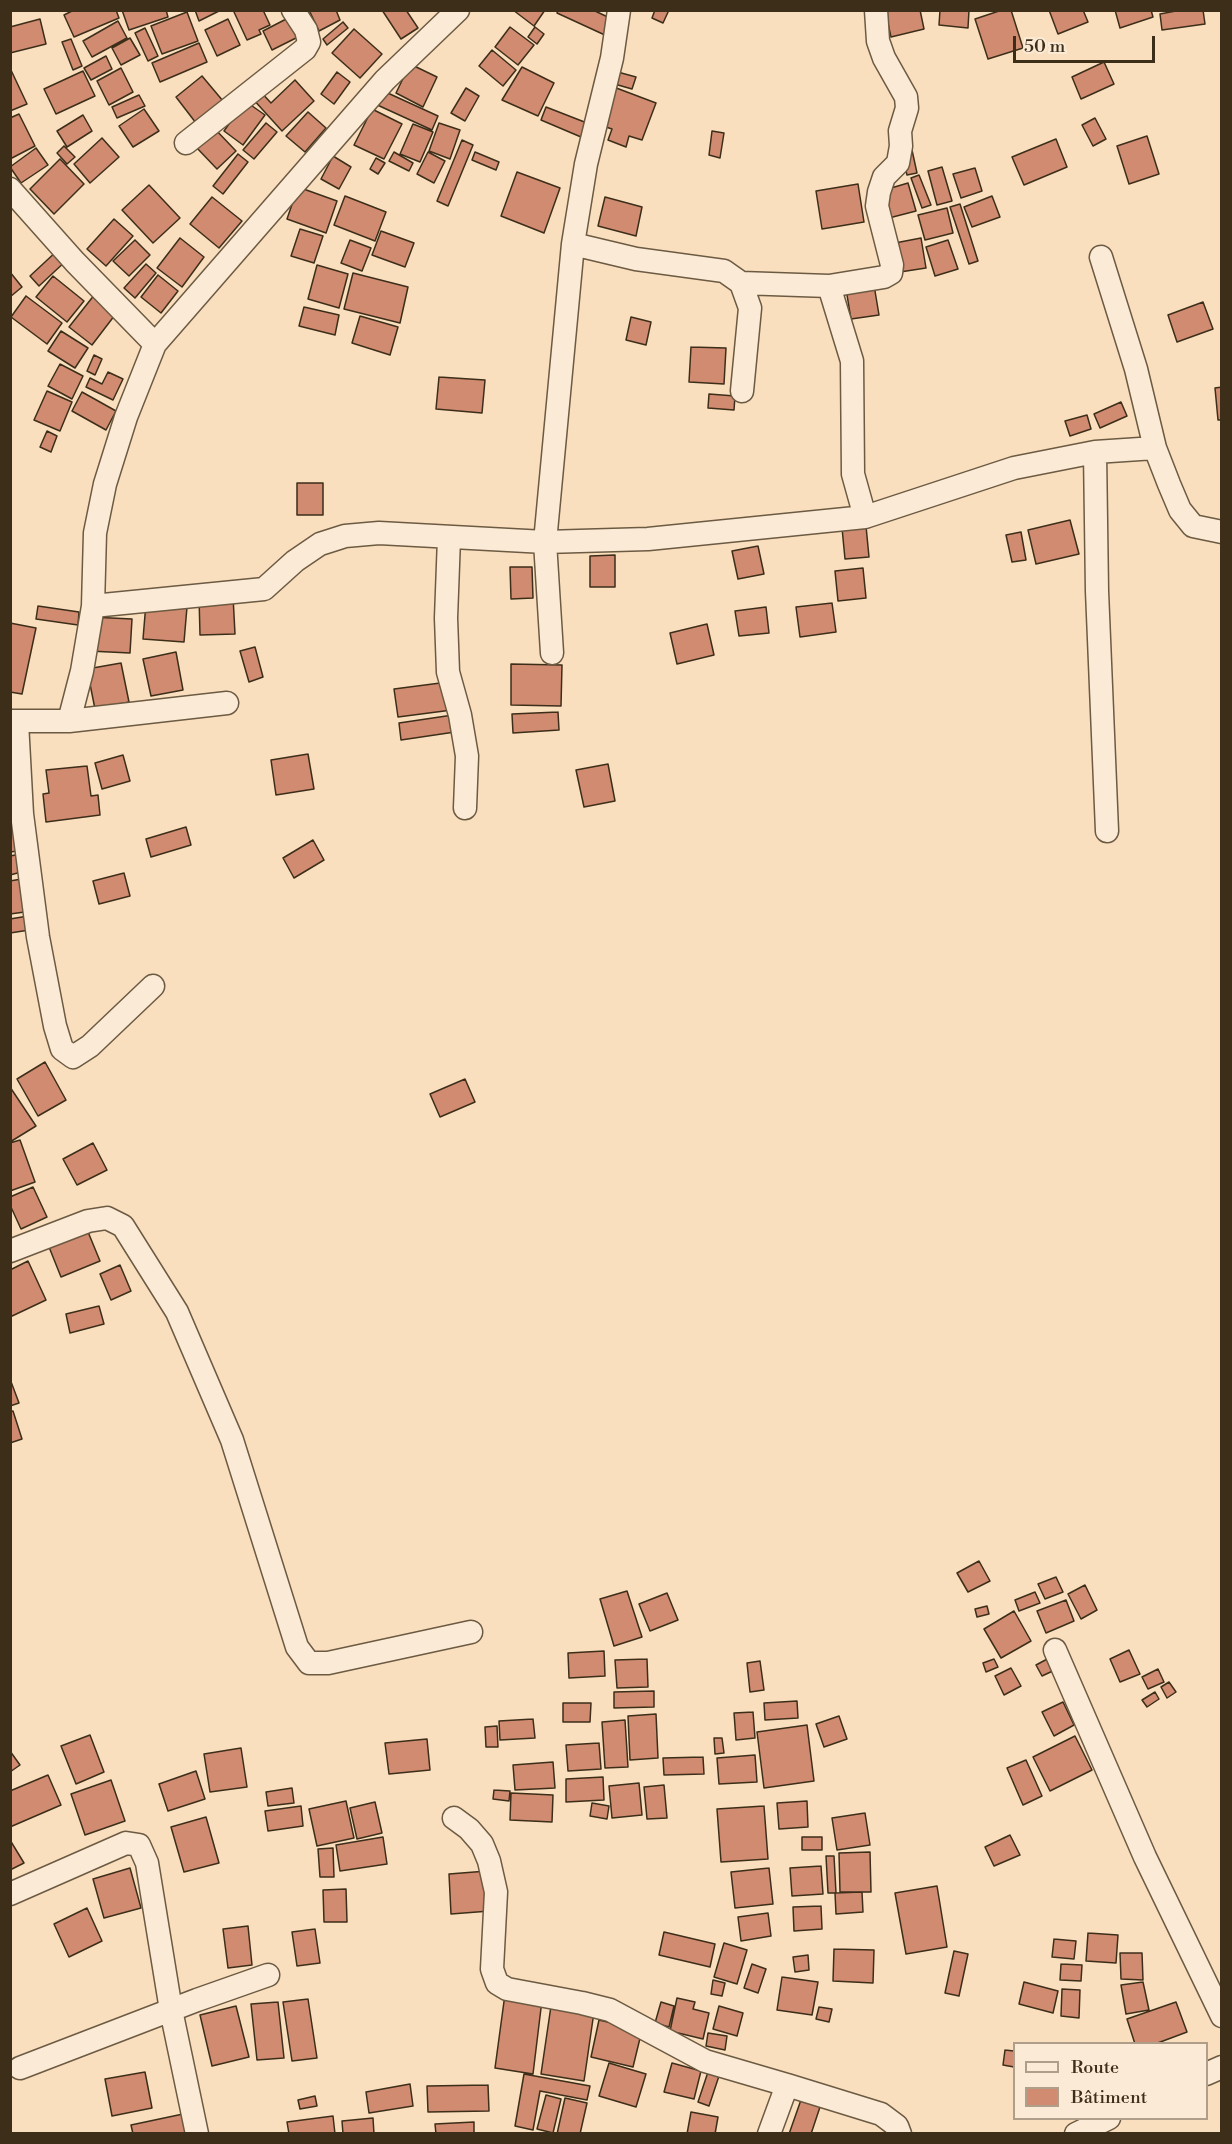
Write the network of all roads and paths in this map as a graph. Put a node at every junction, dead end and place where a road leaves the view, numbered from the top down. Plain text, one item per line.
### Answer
1 (293, 10) edge
2 (458, 10) edge
3 (619, 10) edge
4 (876, 10) edge
5 (186, 143) dead end
6 (10, 189) edge
7 (573, 244) junction
8 (1101, 256) dead end
9 (741, 283) junction
10 (829, 286) junction
11 (155, 344) junction
12 (742, 391) dead end
13 (1155, 448) junction
14 (1095, 452) junction
15 (865, 517) junction
16 (1221, 532) edge
17 (449, 537) junction
18 (545, 542) junction
19 (93, 606) junction
20 (552, 653) dead end
21 (227, 703) dead end
22 (14, 721) edge
23 (69, 722) junction
24 (465, 808) dead end
25 (1107, 831) dead end
26 (153, 986) dead end
27 (10, 1251) edge
28 (471, 1632) dead end
29 (1055, 1650) dead end
30 (454, 1818) dead end
31 (10, 1894) edge
32 (268, 1975) dead end
33 (171, 2010) junction
34 (1221, 2016) edge
35 (20, 2068) dead end
36 (787, 2085) junction
37 (1105, 2120) edge
38 (197, 2133) edge
39 (769, 2133) edge
40 (900, 2133) edge
41 (1077, 2133) edge

1 - 5 street
2 - 11 street
3 - 7 street
4 - 10 street
6 - 11 street
7 - 9 street
7 - 18 street
8 - 13 street
9 - 10 street
9 - 12 street
10 - 15 street
11 - 19 street
13 - 14 street
13 - 16 street
14 - 15 street
14 - 25 street
15 - 18 street
17 - 18 street
17 - 19 street
17 - 24 street
18 - 20 street
19 - 23 street
21 - 23 street
22 - 23 street
22 - 26 street
27 - 28 street
29 - 34 street
30 - 36 street
31 - 33 street
32 - 33 street
33 - 35 street
33 - 38 street
36 - 39 street
36 - 40 street
37 - 41 street

